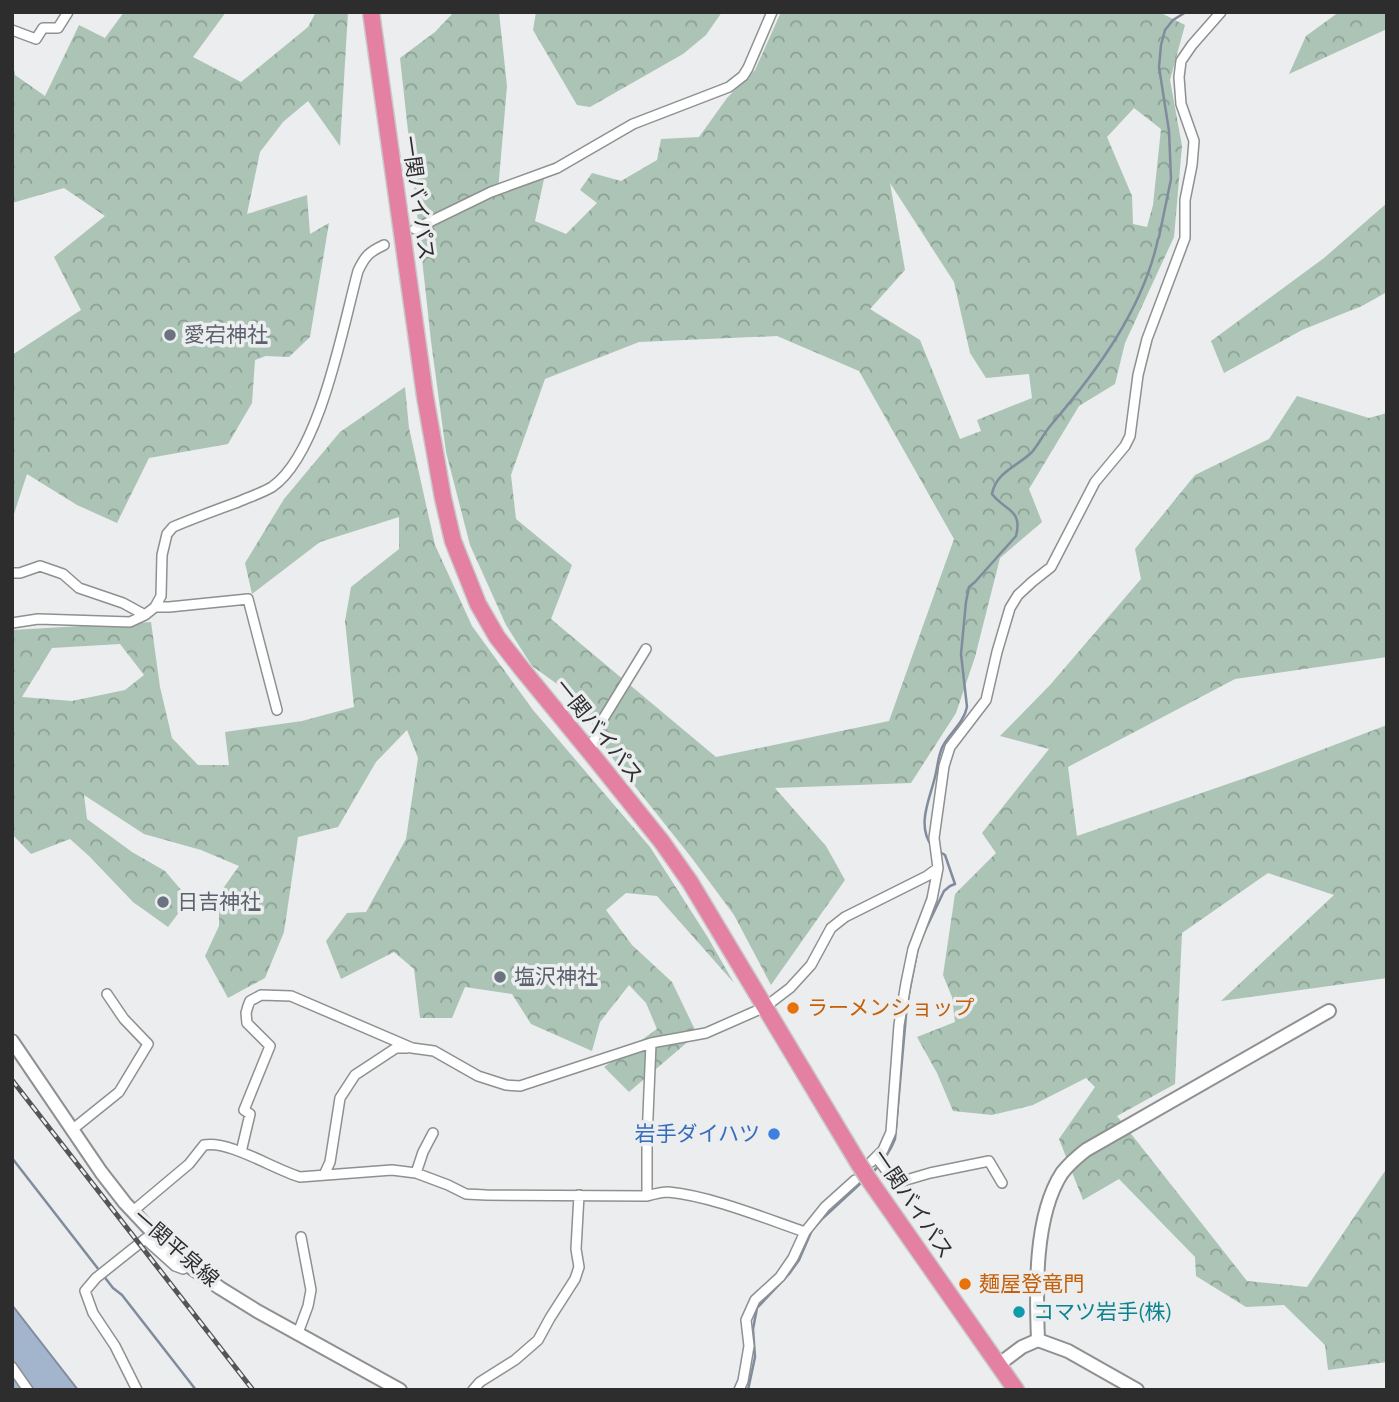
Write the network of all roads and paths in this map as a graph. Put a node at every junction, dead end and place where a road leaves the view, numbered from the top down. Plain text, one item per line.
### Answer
1 (68, 12) edge
2 (372, 12) edge
3 (772, 12) edge
4 (1221, 12) edge
5 (12, 30) edge
6 (415, 229) dead end
7 (384, 245) dead end
8 (12, 573) edge
9 (155, 607) junction
10 (145, 615) junction
11 (12, 623) edge
12 (646, 649) dead end
13 (277, 710) dead end
14 (590, 752) junction
15 (938, 868) junction
16 (107, 994) dead end
17 (765, 1007) junction
18 (1329, 1011) dead end
19 (12, 1041) edge
20 (652, 1043) junction
21 (412, 1048) junction
22 (73, 1129) junction
23 (433, 1133) dead end
24 (241, 1152) junction
25 (869, 1161) junction
26 (416, 1173) junction
27 (324, 1175) junction
28 (862, 1181) junction
29 (1002, 1183) dead end
30 (579, 1195) junction
31 (647, 1196) junction
32 (133, 1211) junction
33 (805, 1232) junction
34 (302, 1237) dead end
35 (189, 1266) junction
36 (298, 1333) junction
37 (1038, 1340) junction
38 (998, 1365) junction
39 (12, 1367) edge
40 (28, 1389) edge
41 (137, 1390) edge
42 (400, 1390) edge
43 (473, 1390) edge
44 (739, 1390) edge
45 (1016, 1390) edge
46 (1137, 1390) edge

1 - 5 street
2 - 14 highway, 一関バイパス
3 - 6 street
4 - 15 street
7 - 9 street
8 - 10 street
9 - 10 street
9 - 13 street
10 - 11 street
12 - 14 street
14 - 17 highway, 一関バイパス
15 - 17 street
15 - 25 street
16 - 22 street
17 - 20 street
17 - 25 highway, 一関バイパス
18 - 37 street
19 - 22 street, 一関平泉線
20 - 21 street
20 - 31 street
21 - 24 street
21 - 27 street
22 - 32 street, 一関平泉線
23 - 26 street
24 - 27 street
24 - 32 street
25 - 28 highway, 一関バイパス, bridge
25 - 29 street
26 - 27 street
26 - 30 street
28 - 33 street
28 - 38 highway, 一関バイパス
30 - 31 street
30 - 43 street
31 - 33 street
32 - 35 street, 一関平泉線
33 - 44 street
34 - 36 street
35 - 36 street, 一関平泉線
35 - 41 street
36 - 42 street, 一関平泉線
37 - 38 street
37 - 46 street
38 - 45 highway, 一関バイパス
39 - 40 street

